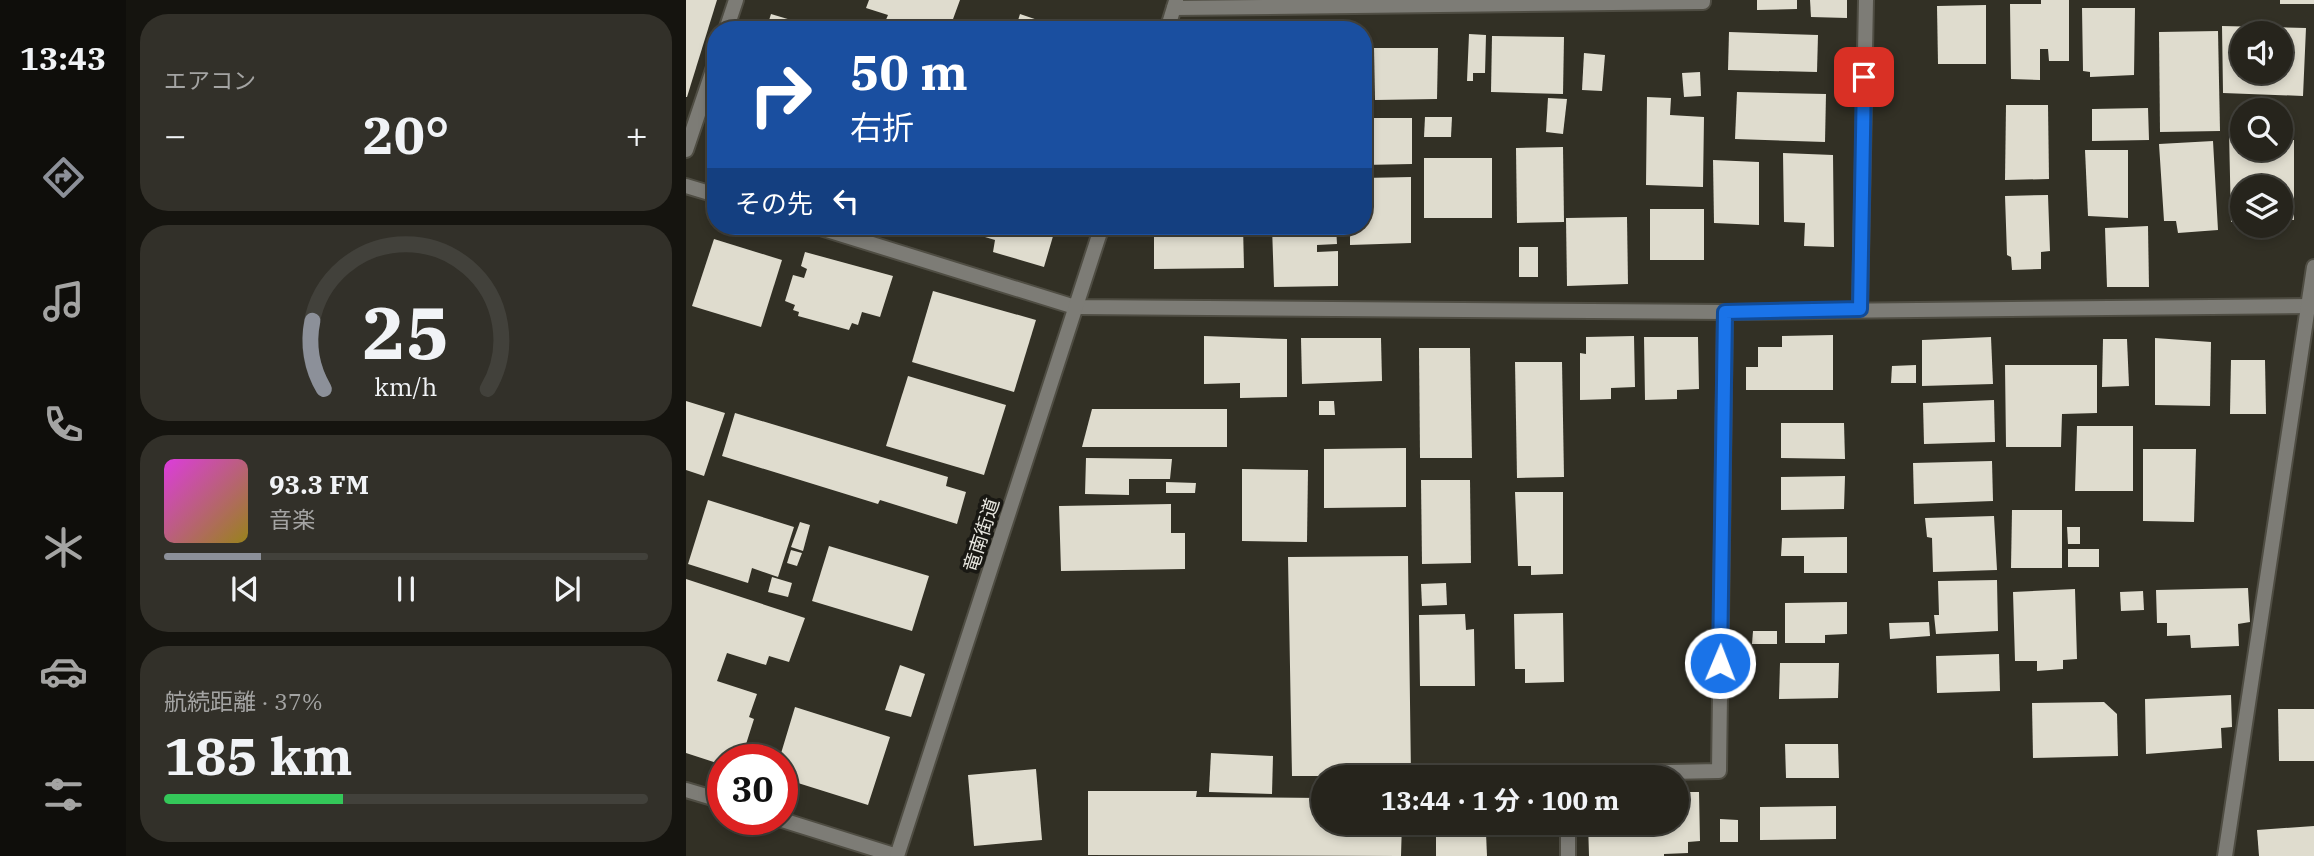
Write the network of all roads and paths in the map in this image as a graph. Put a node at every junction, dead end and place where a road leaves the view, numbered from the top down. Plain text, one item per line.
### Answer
1 (736, 0) edge
2 (1703, 0) edge
3 (1866, 0) edge
4 (1176, 4) edge
5 (729, 21) edge
6 (1170, 21) edge
7 (707, 88) edge
8 (686, 150) edge
9 (686, 186) edge
10 (707, 192) edge
11 (843, 235) edge
12 (1099, 235) edge
13 (2314, 267) edge
14 (2311, 306) edge
15 (1075, 307) junction
16 (1860, 309) junction
17 (1725, 312) junction
18 (1689, 772) edge
19 (686, 790) edge
20 (707, 796) edge
21 (798, 825) edge
22 (1568, 835) edge
23 (897, 856) edge
24 (1568, 856) edge
25 (2225, 856) edge

1 - 5 street
2 - 4 street
3 - 16 street
4 - 6 street
7 - 8 street
9 - 10 street
11 - 15 street
12 - 15 street, 竜南街道
13 - 14 street
14 - 16 street
14 - 25 street
15 - 17 street
15 - 23 street, 竜南街道
16 - 17 street
17 - 18 street
19 - 20 street
21 - 23 street
22 - 24 street

